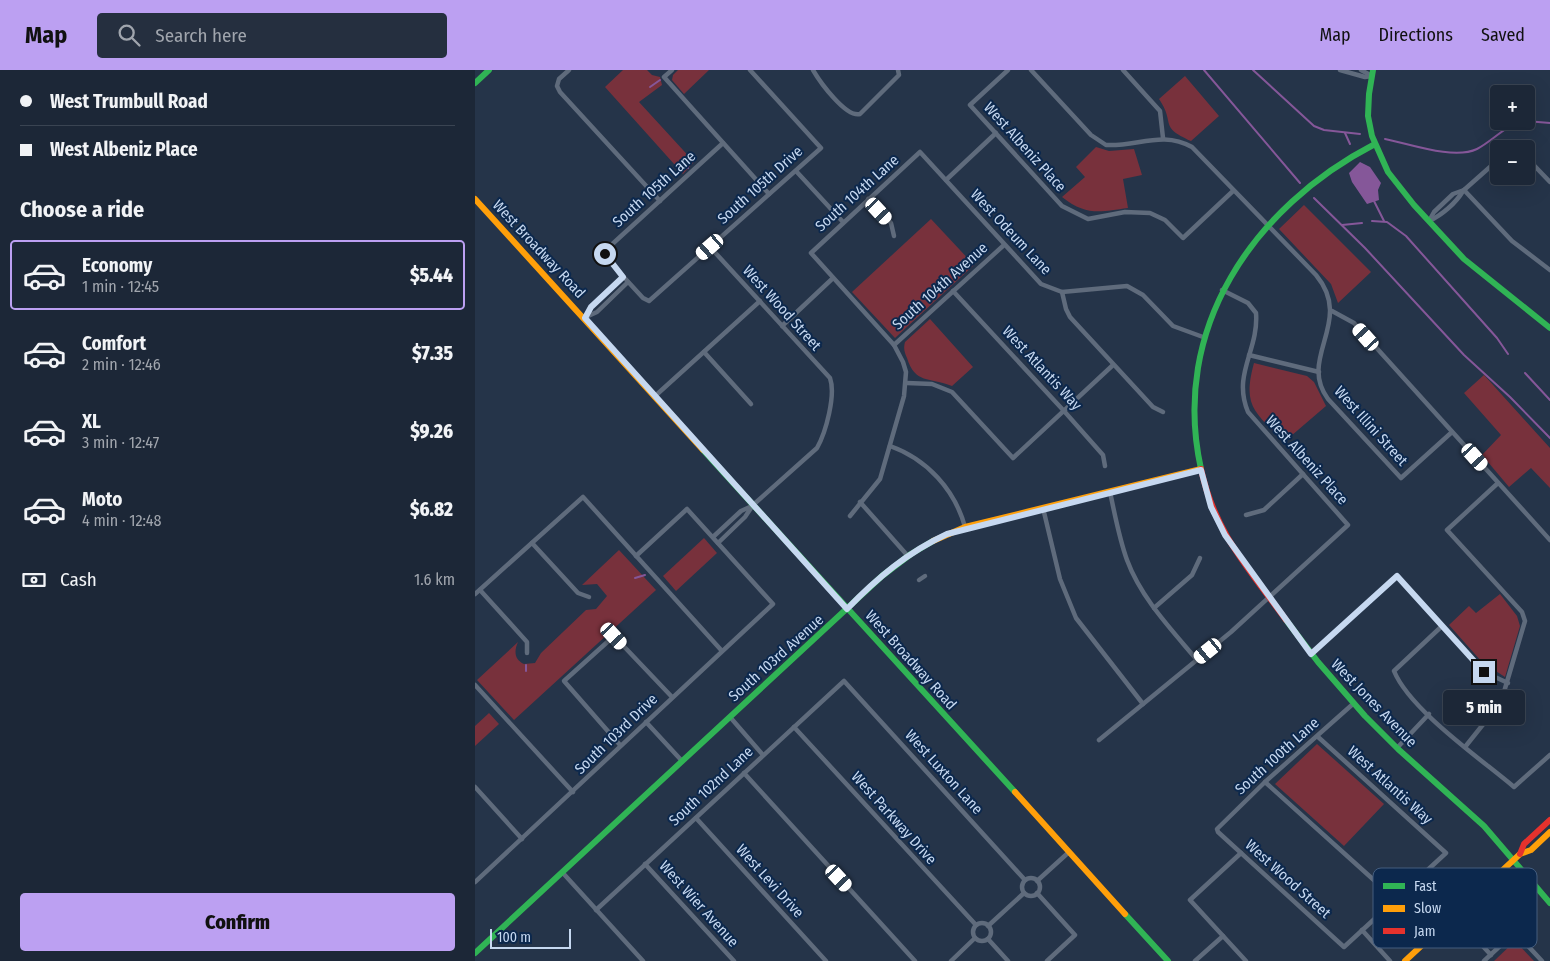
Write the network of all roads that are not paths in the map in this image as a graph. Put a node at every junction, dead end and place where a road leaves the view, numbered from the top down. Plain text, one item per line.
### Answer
1 (489, 70) edge
2 (569, 70) edge
3 (672, 70) edge
4 (750, 70) edge
5 (813, 70) edge
6 (1008, 70) edge
7 (1031, 70) edge
8 (1123, 70) edge
9 (1340, 70) edge
10 (1361, 70) edge
11 (898, 72) edge
12 (1372, 73) edge
13 (475, 83) edge
14 (996, 133) junction
15 (1163, 138) junction
16 (723, 143) junction
17 (1375, 144) junction
18 (920, 152) joint
19 (1535, 166) edge
20 (1490, 167) edge
21 (796, 171) junction
22 (945, 180) junction
23 (1550, 182) edge
24 (1463, 190) junction
25 (1233, 191) junction
26 (769, 194) junction
27 (475, 199) edge
28 (869, 199) junction
29 (659, 201) junction
30 (1429, 221) junction
31 (843, 222) junction
32 (1268, 227) junction
33 (893, 236) dead end
34 (1004, 245) junction
35 (710, 247) junction
36 (1550, 270) edge
37 (623, 277) junction
38 (832, 279) junction
39 (628, 282) junction
40 (1223, 290) junction
41 (953, 291) junction
42 (1062, 292) junction
43 (759, 301) junction
44 (1332, 312) junction
45 (585, 318) junction
46 (782, 326) junction
47 (1550, 328) edge
48 (1203, 337) junction
49 (894, 345) junction
50 (704, 352) junction
51 (1249, 355) junction
52 (1113, 366) junction
53 (1319, 372) junction
54 (907, 383) junction
55 (654, 397) junction
56 (751, 404) dead end
57 (1065, 411) junction
58 (1163, 412) dead end
59 (1453, 432) junction
60 (890, 446) junction
61 (1105, 466) dead end
62 (1201, 470) junction
63 (1303, 474) junction
64 (1498, 483) junction
65 (1110, 492) junction
66 (860, 502) junction
67 (753, 505) junction
68 (1043, 508) junction
69 (1246, 515) dead end
70 (850, 516) dead end
71 (965, 527) junction
72 (713, 537) junction
73 (1550, 540) edge
74 (532, 543) junction
75 (718, 543) junction
76 (907, 555) junction
77 (636, 556) junction
78 (1200, 558) dead end
79 (925, 576) dead end
80 (919, 580) dead end
81 (480, 590) junction
82 (475, 594) edge
83 (589, 597) dead end
84 (1270, 597) junction
85 (1154, 608) junction
86 (847, 609) junction
87 (1442, 626) junction
88 (722, 651) junction
89 (527, 653) dead end
90 (1311, 654) junction
91 (1197, 660) junction
92 (844, 681) joint
93 (1508, 683) junction
94 (475, 685) edge
95 (672, 698) junction
96 (1354, 702) junction
97 (1143, 704) junction
98 (1429, 714) junction
99 (730, 717) junction
100 (646, 722) junction
101 (794, 727) junction
102 (1317, 736) junction
103 (1099, 740) dead end
104 (621, 745) junction
105 (1465, 747) junction
106 (1397, 748) junction
107 (763, 755) junction
108 (1550, 755) edge
109 (682, 762) junction
110 (744, 773) junction
111 (1265, 782) junction
112 (475, 787) edge
113 (573, 792) junction
114 (696, 818) junction
115 (1550, 820) edge
116 (1217, 829) joint
117 (1550, 832) edge
118 (522, 839) junction
119 (1069, 852) junction
120 (1241, 853) junction
121 (1520, 854) junction
122 (1513, 860) junction
123 (645, 864) junction
124 (1431, 868) edge
125 (1504, 868) edge
126 (1519, 868) edge
127 (562, 872) junction
128 (1373, 879) edge
129 (1025, 880) junction
130 (1037, 881) junction
131 (475, 882) edge
132 (1537, 889) edge
133 (1024, 893) junction
134 (1037, 893) junction
135 (1550, 903) edge
136 (596, 910) junction
137 (1373, 920) edge
138 (976, 926) junction
139 (988, 926) junction
140 (1362, 930) junction
141 (1223, 936) junction
142 (975, 938) junction
143 (988, 938) junction
144 (1373, 942) edge
145 (1378, 948) edge
146 (1419, 948) edge
147 (1485, 948) edge
148 (1498, 948) edge
149 (1530, 948) edge
150 (475, 953) edge
151 (1491, 955) junction
152 (643, 961) edge
153 (734, 961) edge
154 (826, 961) edge
155 (915, 961) edge
156 (951, 961) edge
157 (1008, 961) edge
158 (1047, 961) edge
159 (1168, 961) edge
160 (1195, 961) edge
161 (1246, 961) edge
162 (1390, 961) edge
163 (1405, 961) edge
164 (1484, 961) edge
165 (1542, 961) edge

1 - 13 street
2 - 29 street
3 - 16 street
4 - 21 street, South 105th Drive
5 - 11 street
6 - 14 street, West Albeniz Place
7 - 15 street
8 - 15 street
9 - 12 street
10 - 12 street
12 - 17 street
14 - 22 street
14 - 25 street, West Albeniz Place
15 - 25 street
16 - 26 street
16 - 29 street, South 105th Lane
17 - 30 street
17 - 32 street
18 - 22 street, West Odeum Lane
18 - 28 street, South 104th Lane
19 - 23 street
20 - 24 street
21 - 26 street, South 105th Drive
21 - 31 street
22 - 34 street, West Odeum Lane
24 - 30 street
24 - 36 street
25 - 32 street
26 - 35 street, South 105th Drive
27 - 45 street, West Broadway Road
28 - 31 street, South 104th Lane
28 - 33 street
29 - 37 street, South 105th Lane
30 - 47 street
31 - 38 street, South 104th Lane
32 - 40 street
32 - 44 street
34 - 41 street, South 104th Avenue
34 - 42 street, West Odeum Lane
35 - 39 street, South 105th Drive
35 - 43 street, West Wood Street
37 - 39 street
37 - 45 street
38 - 46 street
38 - 49 street
39 - 45 street
40 - 48 street
40 - 51 street
41 - 49 street, South 104th Avenue
41 - 57 street, West Atlantis Way
42 - 48 street
42 - 52 street
43 - 46 street, West Wood Street
43 - 50 street
44 - 53 street
44 - 59 street
45 - 55 street, West Broadway Road
46 - 67 street, West Wood Street
48 - 62 street
49 - 54 street
50 - 55 street
50 - 56 street
51 - 53 street
51 - 63 street, West Albeniz Place
52 - 57 street
52 - 58 street
53 - 59 street, West Illini Street
54 - 57 street
54 - 60 street
55 - 67 street, West Broadway Road
57 - 61 street, West Atlantis Way
59 - 64 street
60 - 66 street
60 - 71 street
62 - 65 street, South 103rd Avenue
62 - 84 street, West Jones Avenue
63 - 69 street
63 - 84 street, West Albeniz Place
64 - 73 street
64 - 93 street
65 - 68 street, South 103rd Avenue
65 - 85 street
66 - 70 street
66 - 76 street
67 - 72 street
67 - 75 street
67 - 86 street, West Broadway Road
68 - 71 street, South 103rd Avenue
68 - 97 street
71 - 76 street, South 103rd Avenue
72 - 75 street
72 - 77 street
74 - 77 street
74 - 81 street
74 - 83 street
75 - 88 street, South 103rd Drive
76 - 86 street, South 103rd Avenue
77 - 88 street
78 - 85 street
79 - 80 street
81 - 82 street
81 - 89 street
84 - 90 street, West Jones Avenue
84 - 91 street
85 - 91 street
86 - 99 street, South 103rd Avenue
86 - 119 street, West Broadway Road
87 - 90 street
87 - 93 street
87 - 98 street
88 - 95 street, South 103rd Drive
90 - 96 street, West Jones Avenue
91 - 97 street
92 - 101 street, South 102nd Lane
92 - 129 street, West Luxton Lane
93 - 105 street
94 - 113 street
95 - 100 street, South 103rd Drive
95 - 104 street
96 - 102 street, South 100th Lane
96 - 106 street, West Jones Avenue
97 - 103 street
98 - 105 street
98 - 106 street
99 - 107 street
99 - 109 street, South 103rd Avenue
100 - 104 street, South 103rd Drive
100 - 109 street
101 - 107 street, South 102nd Lane
101 - 138 street, West Parkway Drive
102 - 111 street, South 100th Lane
102 - 124 street, West Atlantis Way
104 - 113 street, South 103rd Drive
105 - 108 street
106 - 122 street, West Jones Avenue
107 - 110 street, South 102nd Lane
109 - 127 street, South 103rd Avenue
110 - 114 street, South 102nd Lane
110 - 155 street
111 - 116 street, South 100th Lane
111 - 128 street
112 - 118 street
113 - 118 street, South 103rd Drive
114 - 123 street, South 102nd Lane
114 - 154 street, West Levi Drive
115 - 121 street
116 - 120 street, West Wood Street
117 - 121 street
118 - 131 street, South 103rd Drive
119 - 130 street
119 - 159 street, West Broadway Road
120 - 140 street, West Wood Street
120 - 141 street
121 - 122 street
122 - 125 street
122 - 126 street, West Jones Avenue
123 - 136 street, South 102nd Lane
123 - 153 street, West Wier Avenue
127 - 136 street
127 - 150 street, South 103rd Avenue
129 - 130 street
129 - 133 street
130 - 134 street
132 - 135 street, West Jones Avenue
133 - 134 street
133 - 139 street
134 - 158 street
136 - 152 street
137 - 140 street
138 - 139 street
138 - 142 street
139 - 143 street
140 - 144 street
141 - 160 street
141 - 161 street
142 - 143 street
142 - 156 street
143 - 157 street
145 - 162 street
146 - 163 street
147 - 151 street
148 - 151 street
149 - 165 street
151 - 164 street

